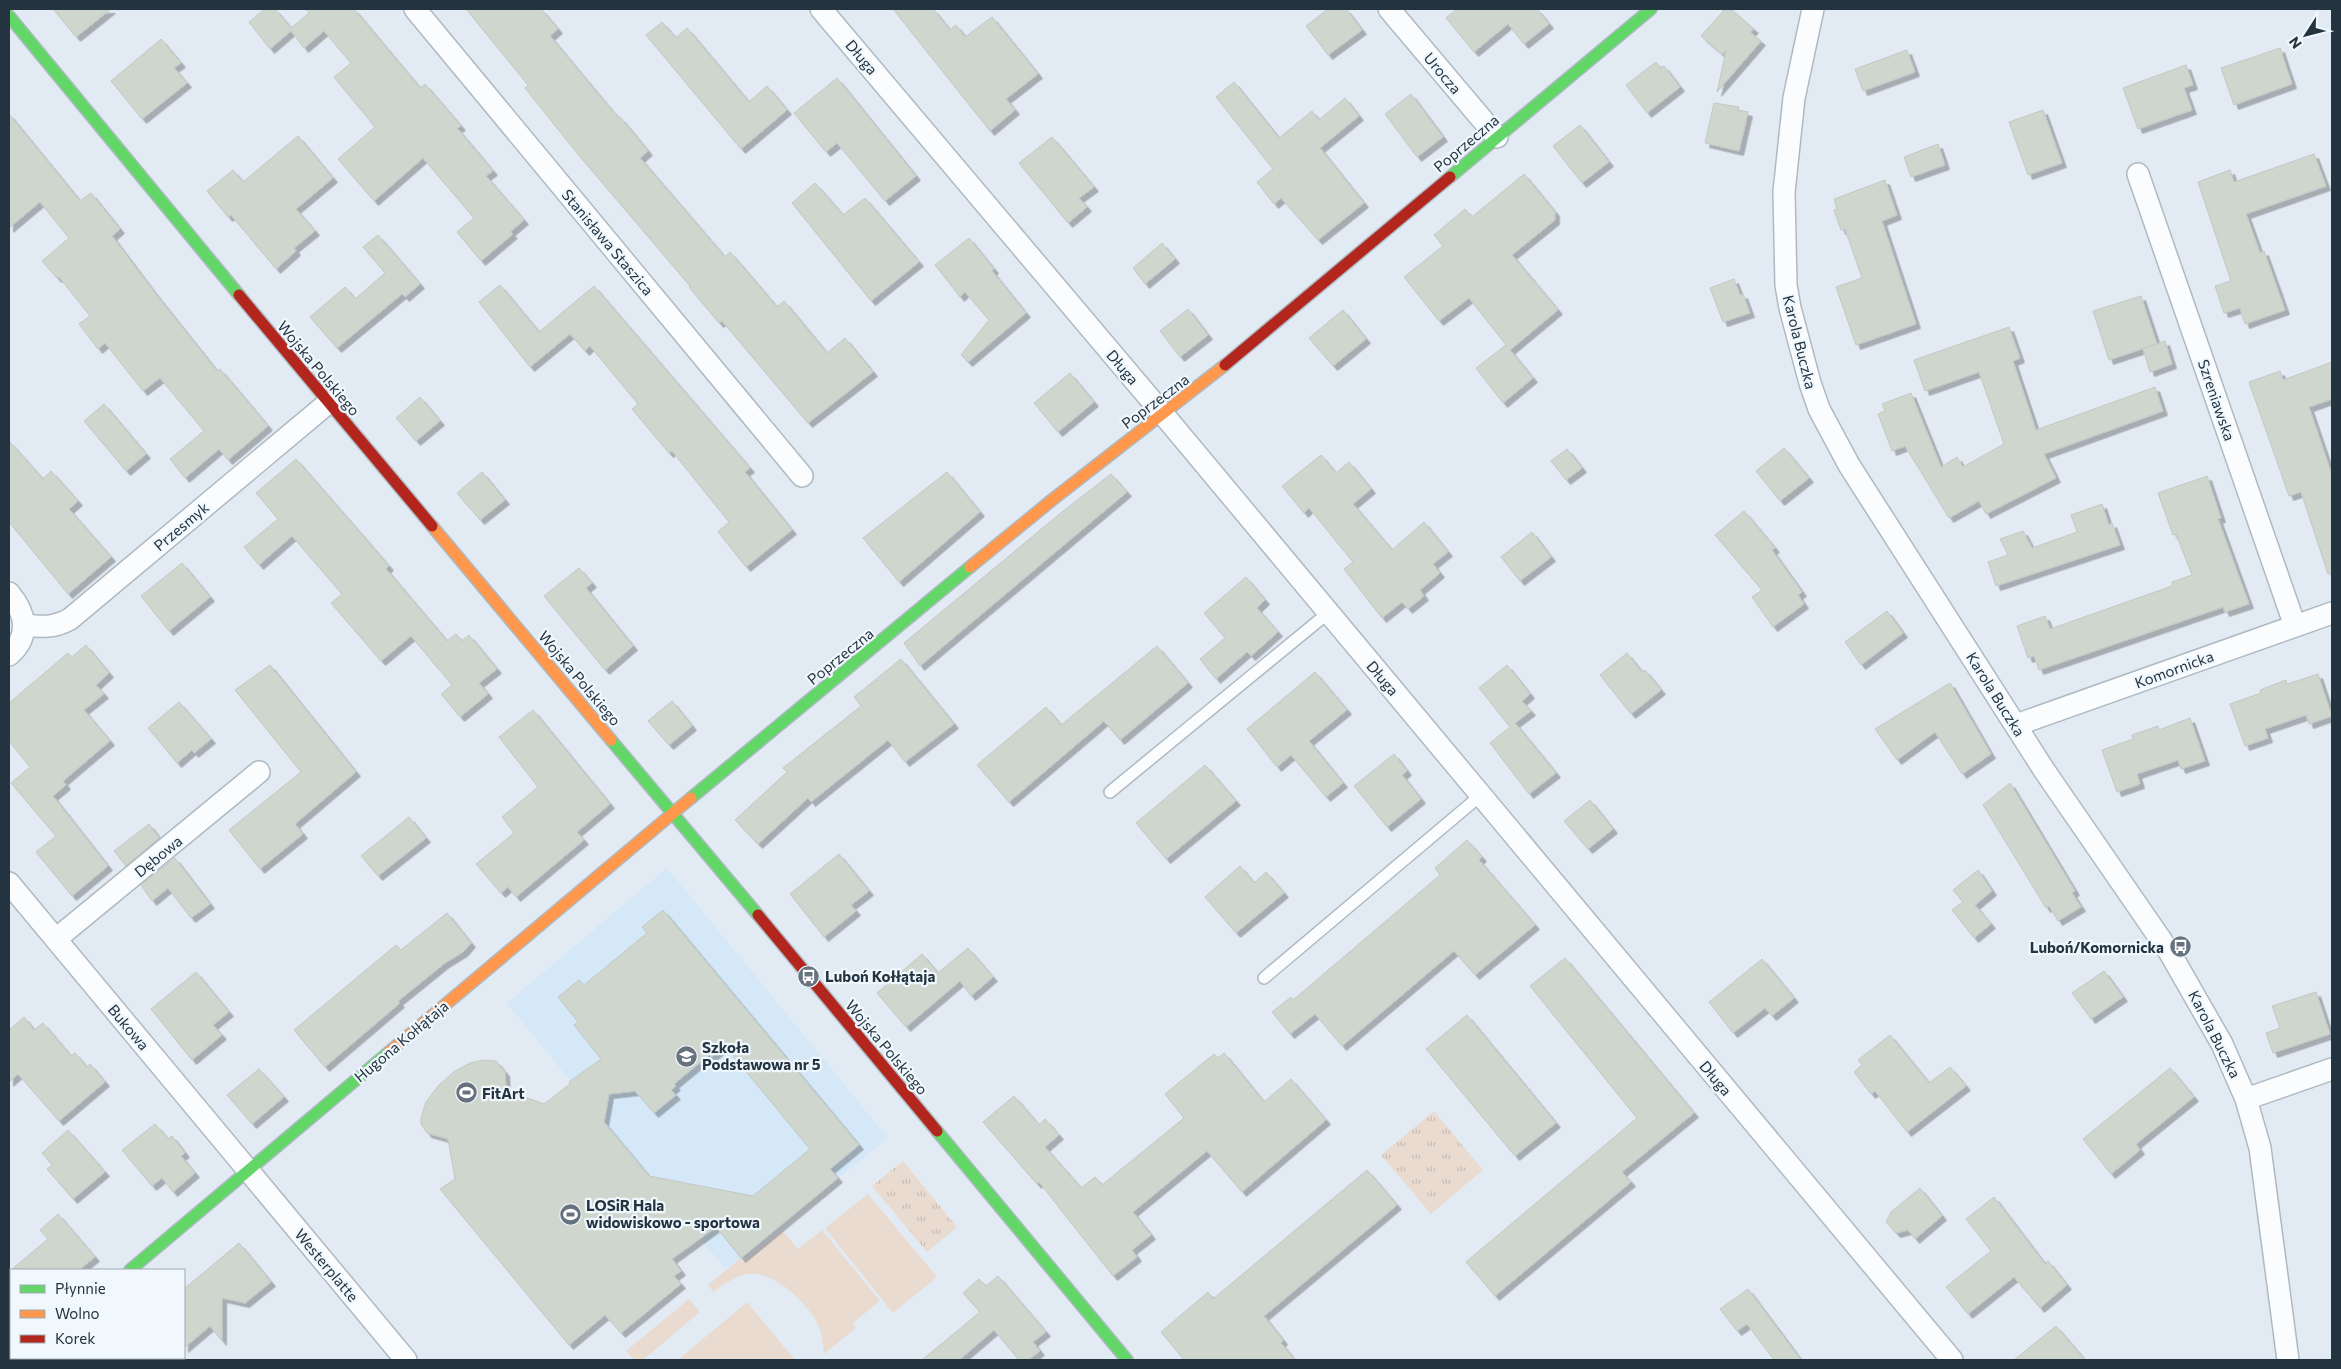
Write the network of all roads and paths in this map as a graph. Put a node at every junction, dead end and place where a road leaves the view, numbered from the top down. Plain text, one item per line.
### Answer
1 (415, 9) edge
2 (821, 9) edge
3 (1389, 9) edge
4 (1651, 9) edge
5 (1813, 9) edge
6 (9, 16) edge
7 (1496, 137) junction
8 (2138, 174) dead end
9 (328, 403) junction
10 (1163, 414) junction
11 (802, 476) dead end
12 (9, 593) edge
13 (1328, 612) junction
14 (2332, 613) edge
15 (25, 625) junction
16 (2295, 626) junction
17 (9, 655) edge
18 (2016, 725) junction
19 (259, 772) dead end
20 (1110, 792) dead end
21 (1481, 795) junction
22 (673, 813) junction
23 (9, 883) edge
24 (56, 939) junction
25 (1264, 978) dead end
26 (2332, 1069) edge
27 (2246, 1099) junction
28 (248, 1171) junction
29 (131, 1269) edge
30 (406, 1360) edge
31 (1127, 1360) edge
32 (1952, 1360) edge
33 (2288, 1360) edge

1 - 11 street, Stanisława Staszica
2 - 10 street, Długa
3 - 7 street, Urocza
4 - 7 street, Poprzeczna
5 - 18 street, Karola Buczka
6 - 9 street, Wojska Polskiego
7 - 10 street, Poprzeczna
8 - 16 street, Szreniawska
9 - 15 street, Przesmyk
9 - 22 street, Wojska Polskiego
10 - 13 street, Długa
10 - 22 street, Poprzeczna
12 - 15 street
13 - 20 lane
13 - 21 street, Długa
14 - 16 street, Komornicka
15 - 17 street
16 - 18 street, Komornicka
18 - 27 street, Karola Buczka
19 - 24 street, Dębowa
21 - 25 lane
21 - 32 street, Długa
22 - 28 street, Hugona Kołłątaja
22 - 31 street, Wojska Polskiego
23 - 24 street, Bukowa
24 - 28 street, Bukowa
26 - 27 street
27 - 33 street, Karola Buczka
28 - 29 street, Hugona Kołłątaja
28 - 30 street, Westerplatte

